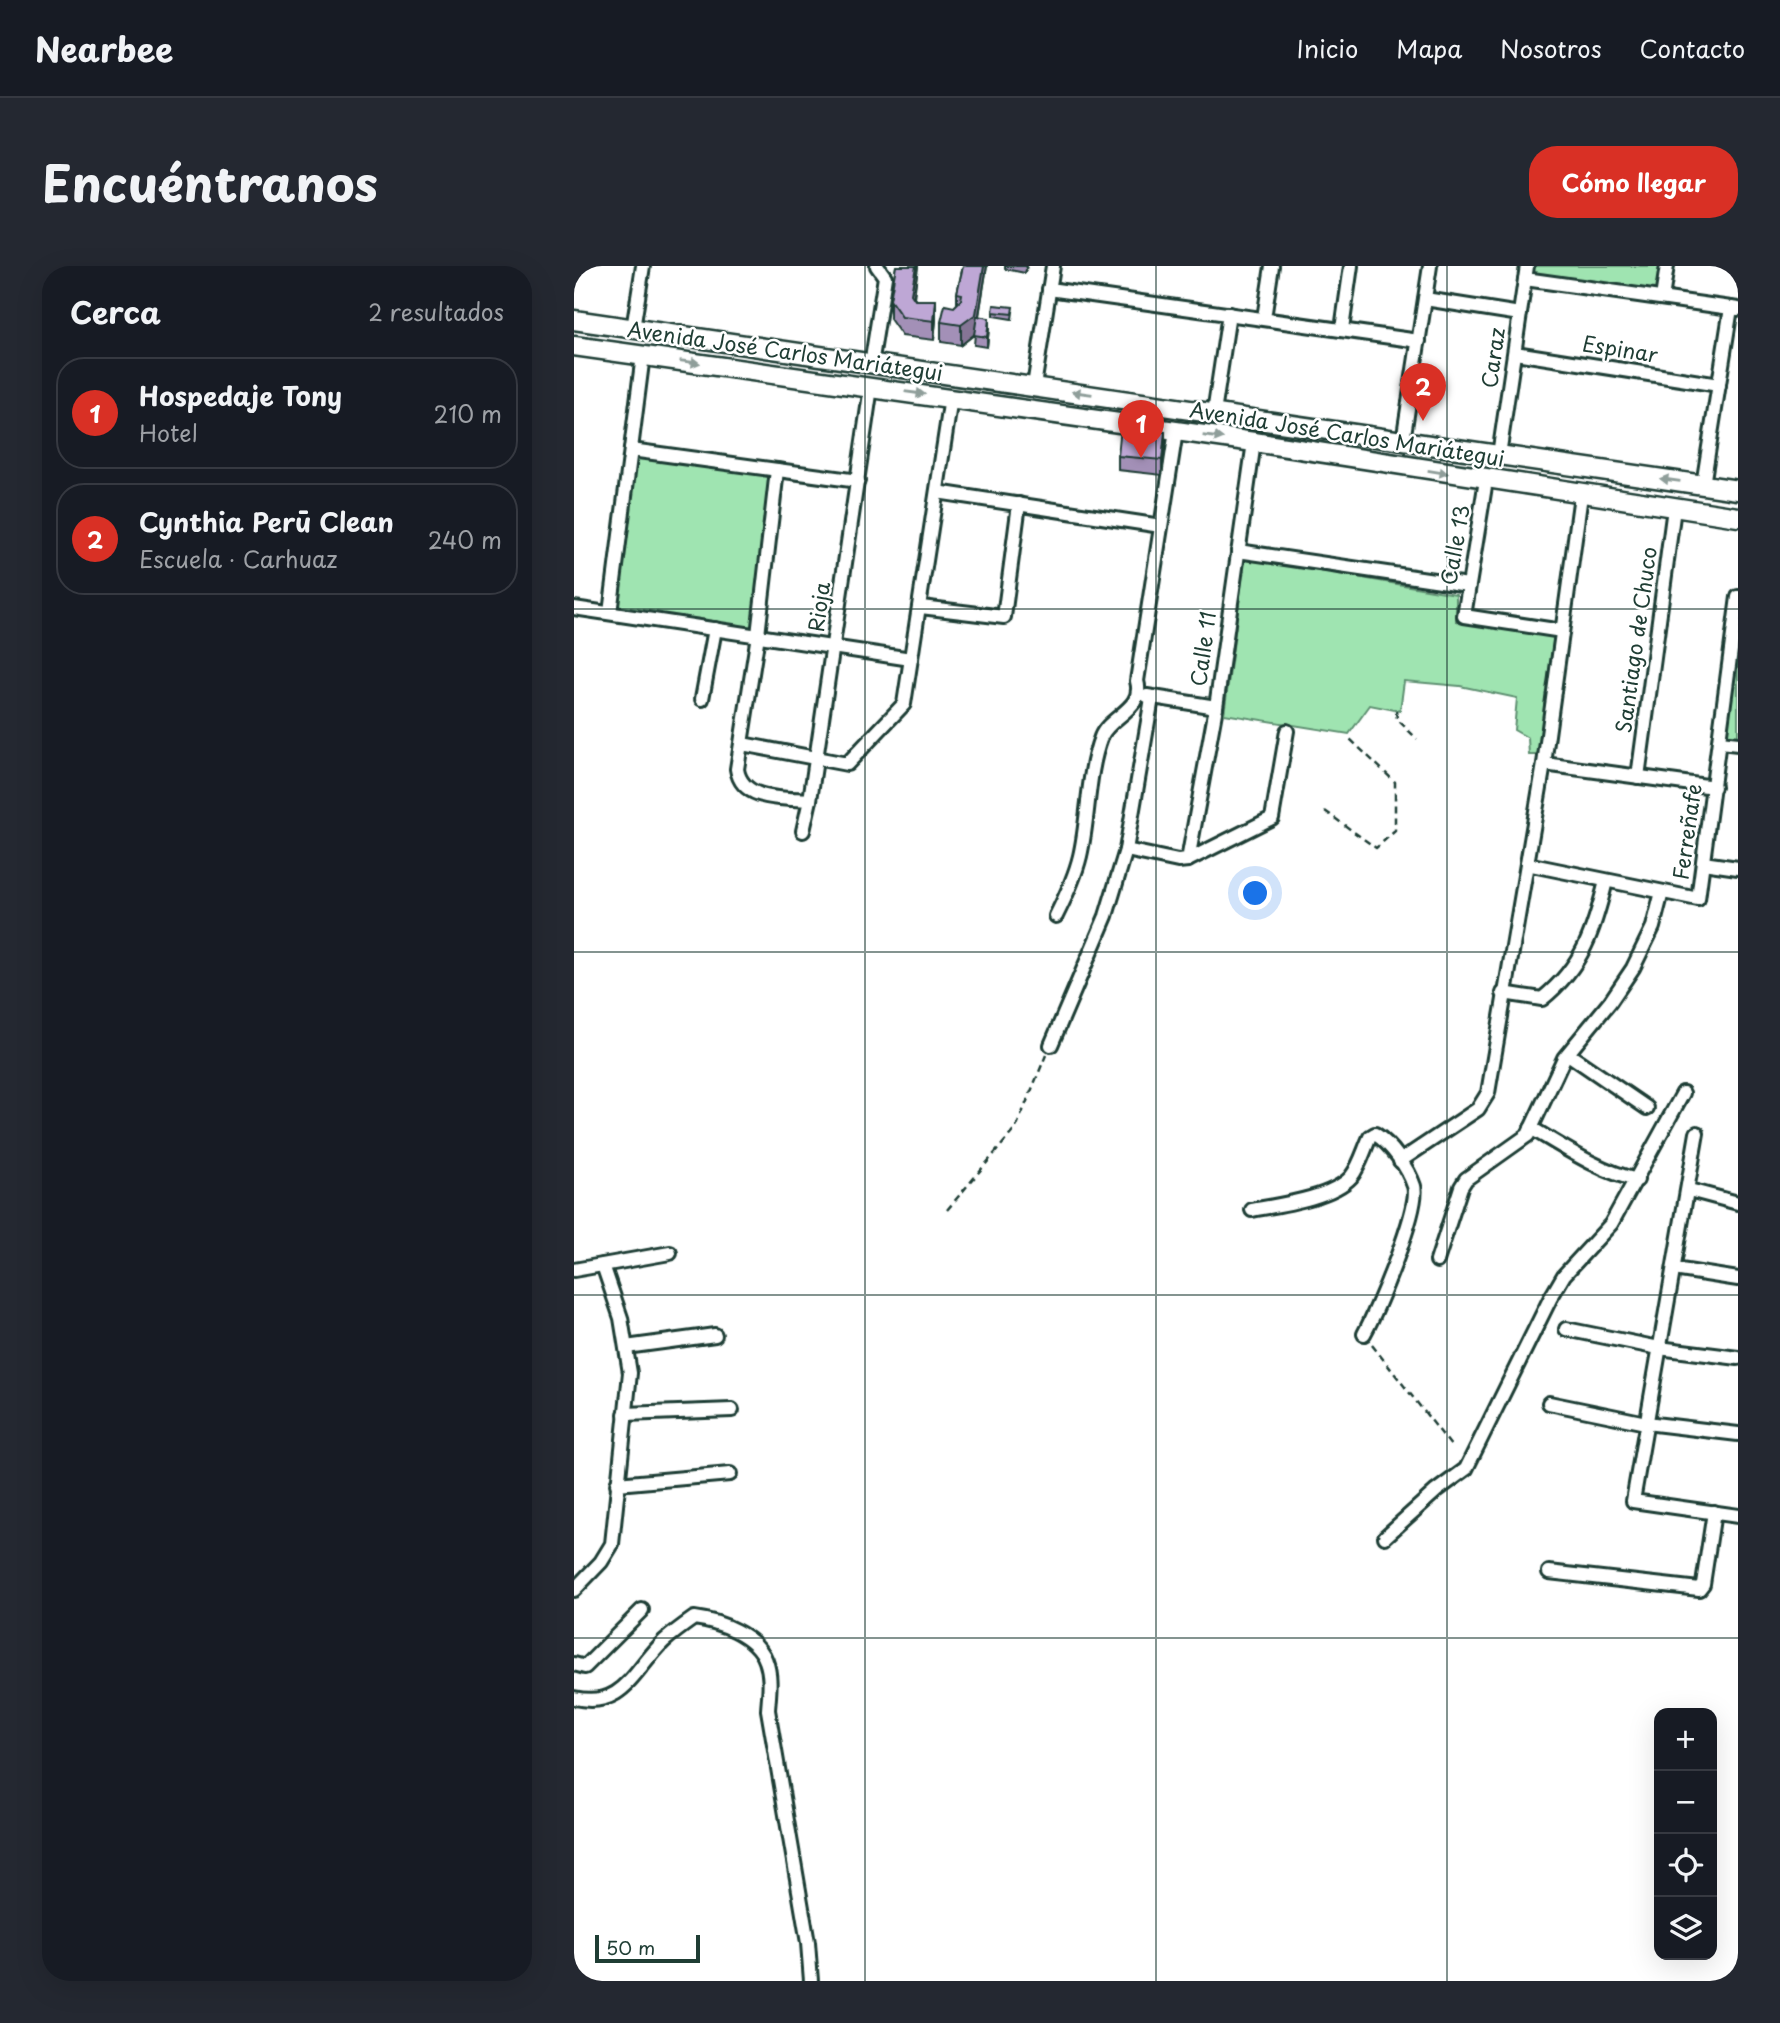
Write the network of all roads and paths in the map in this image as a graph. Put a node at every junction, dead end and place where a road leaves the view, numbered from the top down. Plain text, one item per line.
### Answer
1 (643, 266) edge
2 (1053, 266) edge
3 (1272, 266) edge
4 (1351, 266) edge
5 (1430, 266) edge
6 (1667, 266) edge
7 (879, 267) edge
8 (1526, 272) edge
9 (1049, 289) junction
10 (1662, 298) junction
11 (1425, 299) junction
12 (1735, 309) edge
13 (1229, 313) junction
14 (1520, 314) junction
15 (1264, 318) junction
16 (574, 320) edge
17 (633, 328) junction
18 (1342, 329) junction
19 (1419, 341) junction
20 (574, 346) edge
21 (1515, 353) junction
22 (643, 355) junction
23 (871, 365) junction
24 (1719, 385) junction
25 (1034, 386) junction
26 (872, 387) junction
27 (951, 398) junction
28 (1214, 413) junction
29 (1282, 424) junction
30 (1175, 431) junction
31 (1403, 441) junction
32 (1254, 442) junction
33 (1278, 446) junction
34 (631, 450) junction
35 (1499, 455) junction
36 (777, 470) junction
37 (1486, 480) junction
38 (858, 481) junction
39 (1703, 485) junction
40 (1738, 490) edge
41 (937, 492) junction
42 (1581, 495) junction
43 (1019, 504) junction
44 (1674, 508) junction
45 (1738, 517) edge
46 (1161, 526) junction
47 (1238, 551) junction
48 (1468, 585) junction
49 (1738, 597) edge
50 (921, 607) junction
51 (574, 608) edge
52 (610, 612) junction
53 (1736, 622) edge
54 (715, 629) junction
55 (1562, 631) junction
56 (758, 635) junction
57 (834, 647) junction
58 (911, 659) junction
59 (1140, 690) junction
60 (1152, 698) junction
61 (702, 699) dead end
62 (1216, 707) junction
63 (1396, 711) dead end
64 (1287, 731) dead end
65 (1349, 738) dead end
66 (1417, 739) dead end
67 (1720, 742) junction
68 (742, 744) junction
69 (1738, 744) edge
70 (817, 757) junction
71 (1544, 764) junction
72 (1638, 777) junction
73 (1714, 787) junction
74 (810, 800) junction
75 (1325, 811) dead end
76 (803, 831) dead end
77 (1126, 850) junction
78 (1188, 860) junction
79 (1703, 863) junction
80 (1527, 864) junction
81 (1738, 868) edge
82 (1606, 881) junction
83 (1662, 892) junction
84 (1056, 916) dead end
85 (1503, 993) junction
86 (1051, 1045) joint
87 (1567, 1054) junction
88 (1683, 1093) dead end
89 (1647, 1108) dead end
90 (1531, 1128) junction
91 (1697, 1133) dead end
92 (1400, 1161) junction
93 (1637, 1181) junction
94 (1689, 1190) junction
95 (1738, 1203) edge
96 (947, 1210) dead end
97 (1252, 1210) dead end
98 (670, 1253) dead end
99 (1437, 1261) dead end
100 (603, 1265) junction
101 (1674, 1269) junction
102 (574, 1270) edge
103 (1738, 1279) edge
104 (1566, 1329) dead end
105 (1364, 1334) joint
106 (715, 1335) dead end
107 (626, 1347) junction
108 (1659, 1348) junction
109 (1738, 1357) edge
110 (1549, 1403) dead end
111 (732, 1410) dead end
112 (625, 1413) junction
113 (1646, 1423) junction
114 (1738, 1434) edge
115 (1452, 1447) dead end
116 (730, 1475) dead end
117 (617, 1484) junction
118 (1714, 1512) junction
119 (1738, 1516) edge
120 (1385, 1537) dead end
121 (1549, 1572) dead end
122 (579, 1575) edge
123 (574, 1590) edge
124 (642, 1610) dead end
125 (574, 1664) edge
126 (574, 1698) edge
127 (811, 1981) edge

1 - 17 street
2 - 9 street
3 - 15 street
4 - 18 street
5 - 11 street
6 - 10 street
7 - 23 street
8 - 10 street
8 - 14 street, Caraz
9 - 13 street
9 - 25 street
10 - 12 street
11 - 14 street
11 - 19 street
12 - 24 street
13 - 15 street
13 - 28 street
14 - 21 street, Caraz
15 - 18 street
16 - 17 main road, Avenida José Carlos Mariátegui
17 - 23 main road, Avenida José Carlos Mariátegui
18 - 19 street
19 - 31 street
20 - 22 main road, Avenida José Carlos Mariátegui
21 - 24 street, Espinar
21 - 35 street, Caraz
22 -> 26 main road, Avenida José Carlos Mariátegui
22 - 34 street
23 - 25 main road, Avenida José Carlos Mariátegui
24 - 39 street
28 -> 25 main road, Avenida José Carlos Mariátegui
26 -> 27 main road, Avenida José Carlos Mariátegui
26 - 38 street, Rioja
27 - 30 main road, Avenida José Carlos Mariátegui
27 - 41 street
28 - 29 main road, Avenida José Carlos Mariátegui
29 - 31 main road, Avenida José Carlos Mariátegui
29 - 33 main road
30 -> 32 main road, Avenida José Carlos Mariátegui
30 - 46 street
31 - 35 main road, Avenida José Carlos Mariátegui
32 - 33 main road, Avenida José Carlos Mariátegui
32 - 47 street, Calle 11
33 -> 37 main road, Avenida José Carlos Mariátegui
34 - 36 street
34 - 52 street
39 -> 35 main road, Avenida José Carlos Mariátegui
36 - 38 street
36 - 56 street
37 - 42 main road, Avenida José Carlos Mariátegui
37 - 48 street, Calle 13
38 - 57 street, Rioja
39 - 40 main road, Avenida José Carlos Mariátegui
41 - 43 street
41 - 50 street
42 - 44 main road, Avenida José Carlos Mariátegui
42 - 55 street
43 - 46 street
43 - 50 street
44 - 45 main road, Avenida José Carlos Mariátegui
44 - 72 street, Santiago de Chuco
46 - 59 street
47 - 48 street
47 - 62 street, Calle 11
48 - 55 street, Calle 13
49 - 53 street, Ferreñafe
50 - 58 street
51 - 52 street
52 - 54 street
53 - 67 street, Ferreñafe
54 - 56 street
54 - 61 street
55 - 71 street
56 - 57 street
56 - 68 street
57 - 58 street
57 - 70 street, Rioja
58 - 70 street
59 - 60 street
59 - 84 street
60 - 62 street
60 - 77 street
62 - 78 street, Calle 11
63 - 66 path
64 - 78 street
65 - 75 path
67 - 69 street
67 - 73 street, Ferreñafe
68 - 70 street
68 - 74 street
70 - 74 street, Rioja
71 - 72 street
71 - 80 street
72 - 73 street
73 - 79 street, Ferreñafe
74 - 76 street, Rioja
77 - 78 street
77 - 86 street
79 - 81 street
79 - 83 street, Ferreñafe
80 - 82 street, Ferreñafe
80 - 85 street
82 - 83 street, Ferreñafe
82 - 85 street
83 - 87 street
85 - 92 street
86 - 96 path
87 - 89 street
87 - 90 street
88 - 93 street
90 - 93 street
90 - 99 street
91 - 94 street
92 - 97 street
92 - 105 street
93 - 120 street
94 - 95 street
94 - 101 street
98 - 100 street
100 - 102 street
100 - 107 street
101 - 103 street
101 - 108 street
104 - 108 street
105 - 115 path
106 - 107 street
107 - 112 street
108 - 109 street
108 - 113 street
110 - 113 street
111 - 112 street
112 - 117 street
113 - 114 street
113 - 118 street
116 - 117 street
117 - 122 street
118 - 119 street
118 - 121 street
122 - 123 street
124 - 125 street
126 - 127 street

